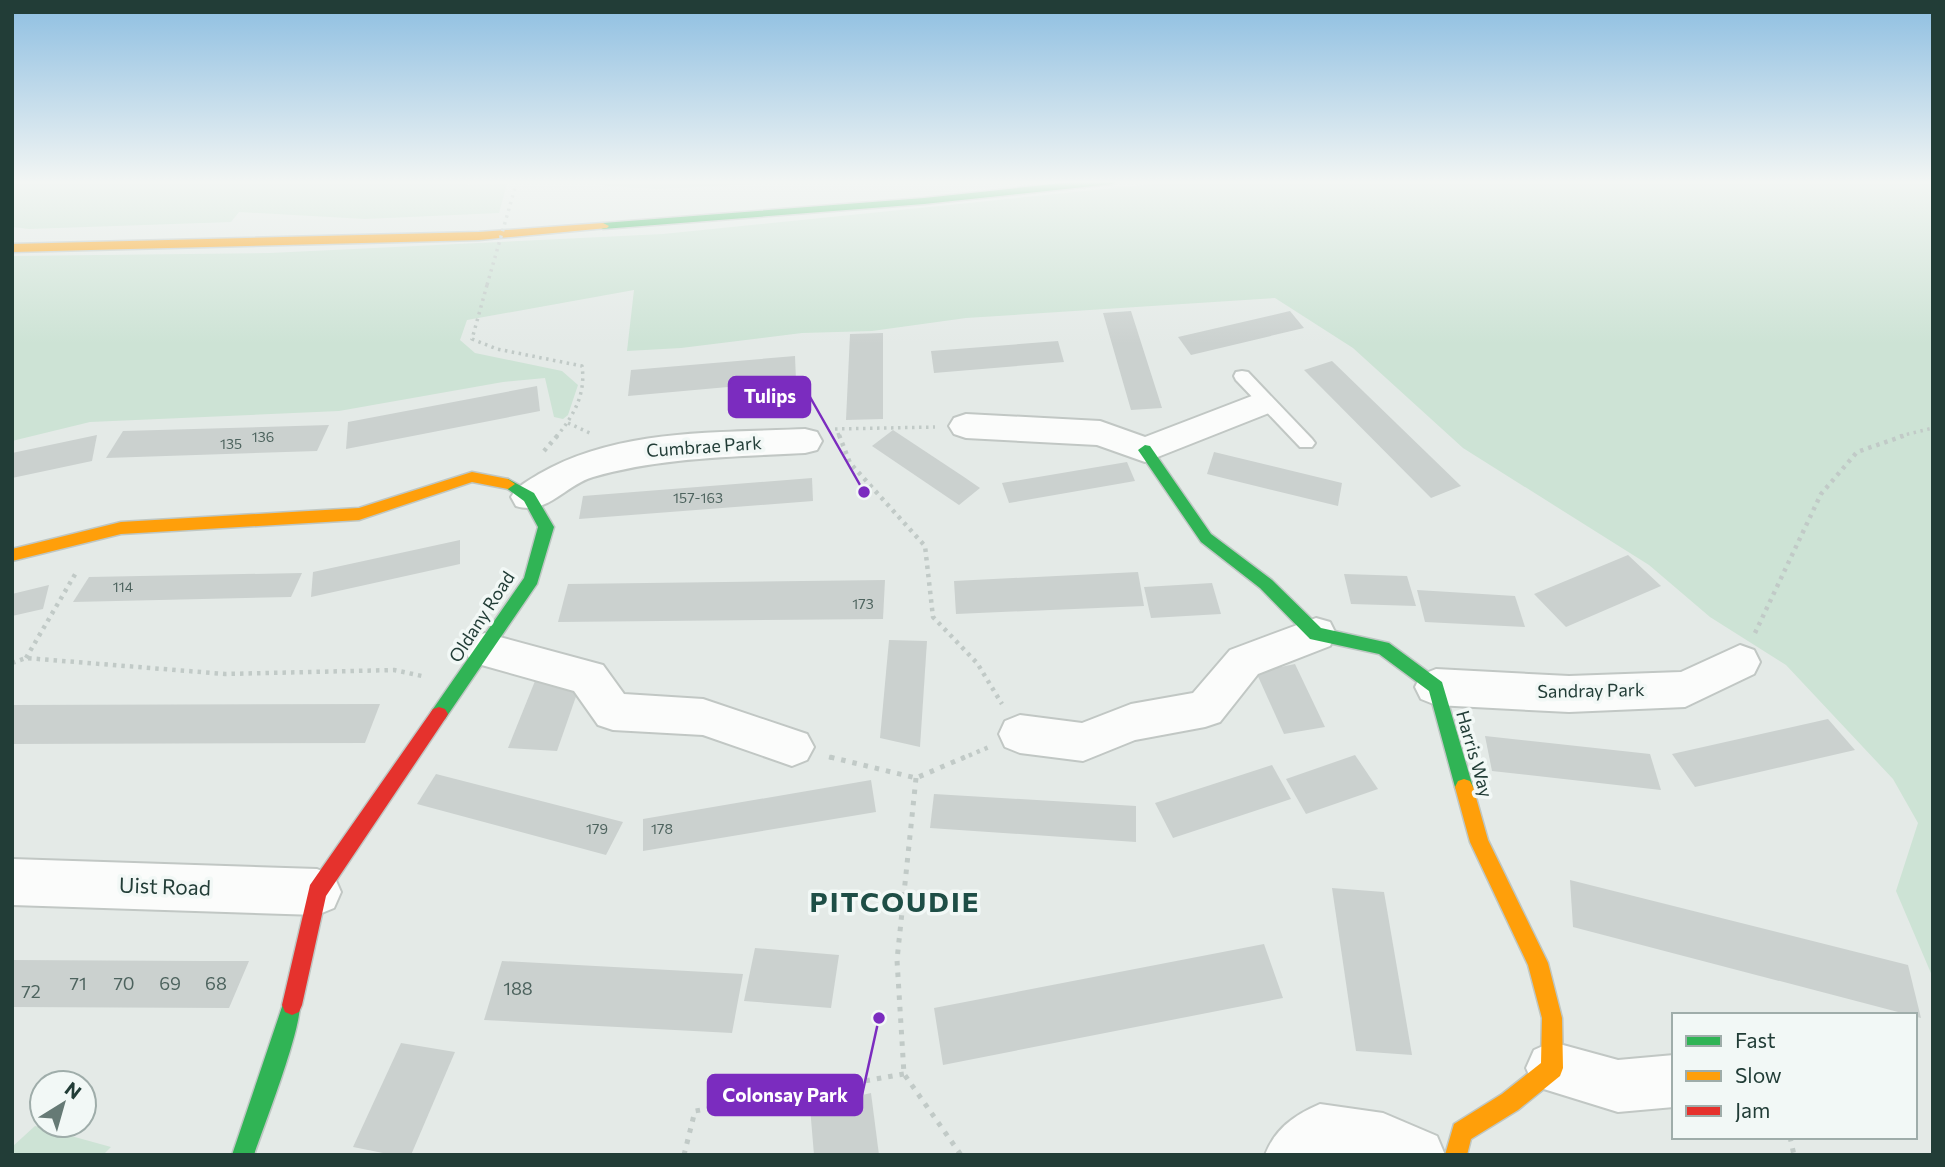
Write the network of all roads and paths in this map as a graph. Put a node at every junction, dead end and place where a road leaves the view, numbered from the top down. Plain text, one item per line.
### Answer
1 (486, 235) edge
2 (502, 235) edge
3 (12, 248) edge
4 (1254, 395) joint
5 (966, 426) joint
6 (1933, 428) edge
7 (820, 435) junction
8 (1306, 443) dead end
9 (1145, 450) junction
10 (521, 491) junction
11 (121, 528) junction
12 (12, 555) edge
13 (1315, 634) junction
14 (26, 658) junction
15 (1741, 662) joint
16 (12, 663) edge
17 (473, 666) junction
18 (1436, 687) junction
19 (1020, 734) junction
20 (792, 747) joint
21 (916, 778) junction
22 (12, 882) edge
23 (317, 892) junction
24 (1552, 1068) junction
25 (904, 1074) junction
26 (1672, 1081) edge
27 (243, 1155) edge
28 (684, 1155) edge
29 (961, 1155) edge
30 (1292, 1155) edge
31 (1418, 1155) edge
32 (1456, 1155) edge

1 - 3 street
2 - 10 path, bridge
4 - 8 lane
4 - 9 street
5 - 7 path
5 - 9 street
6 - 15 path
7 - 10 street, Cumbrae Park
7 - 19 path
9 - 13 street
10 - 11 street
10 - 17 street, Oldany Road
11 - 12 street
11 - 14 path
13 - 18 street
13 - 19 street
14 - 16 path
14 - 17 path
15 - 18 street, Sandray Park
17 - 20 street
17 - 23 street, Oldany Road
18 - 24 street, Harris Way
19 - 21 path
20 - 21 path
21 - 25 path
22 - 23 street, Uist Road
23 - 27 street, Oldany Road
24 - 26 street
24 - 32 street
25 - 28 path
25 - 29 path
30 - 31 street

